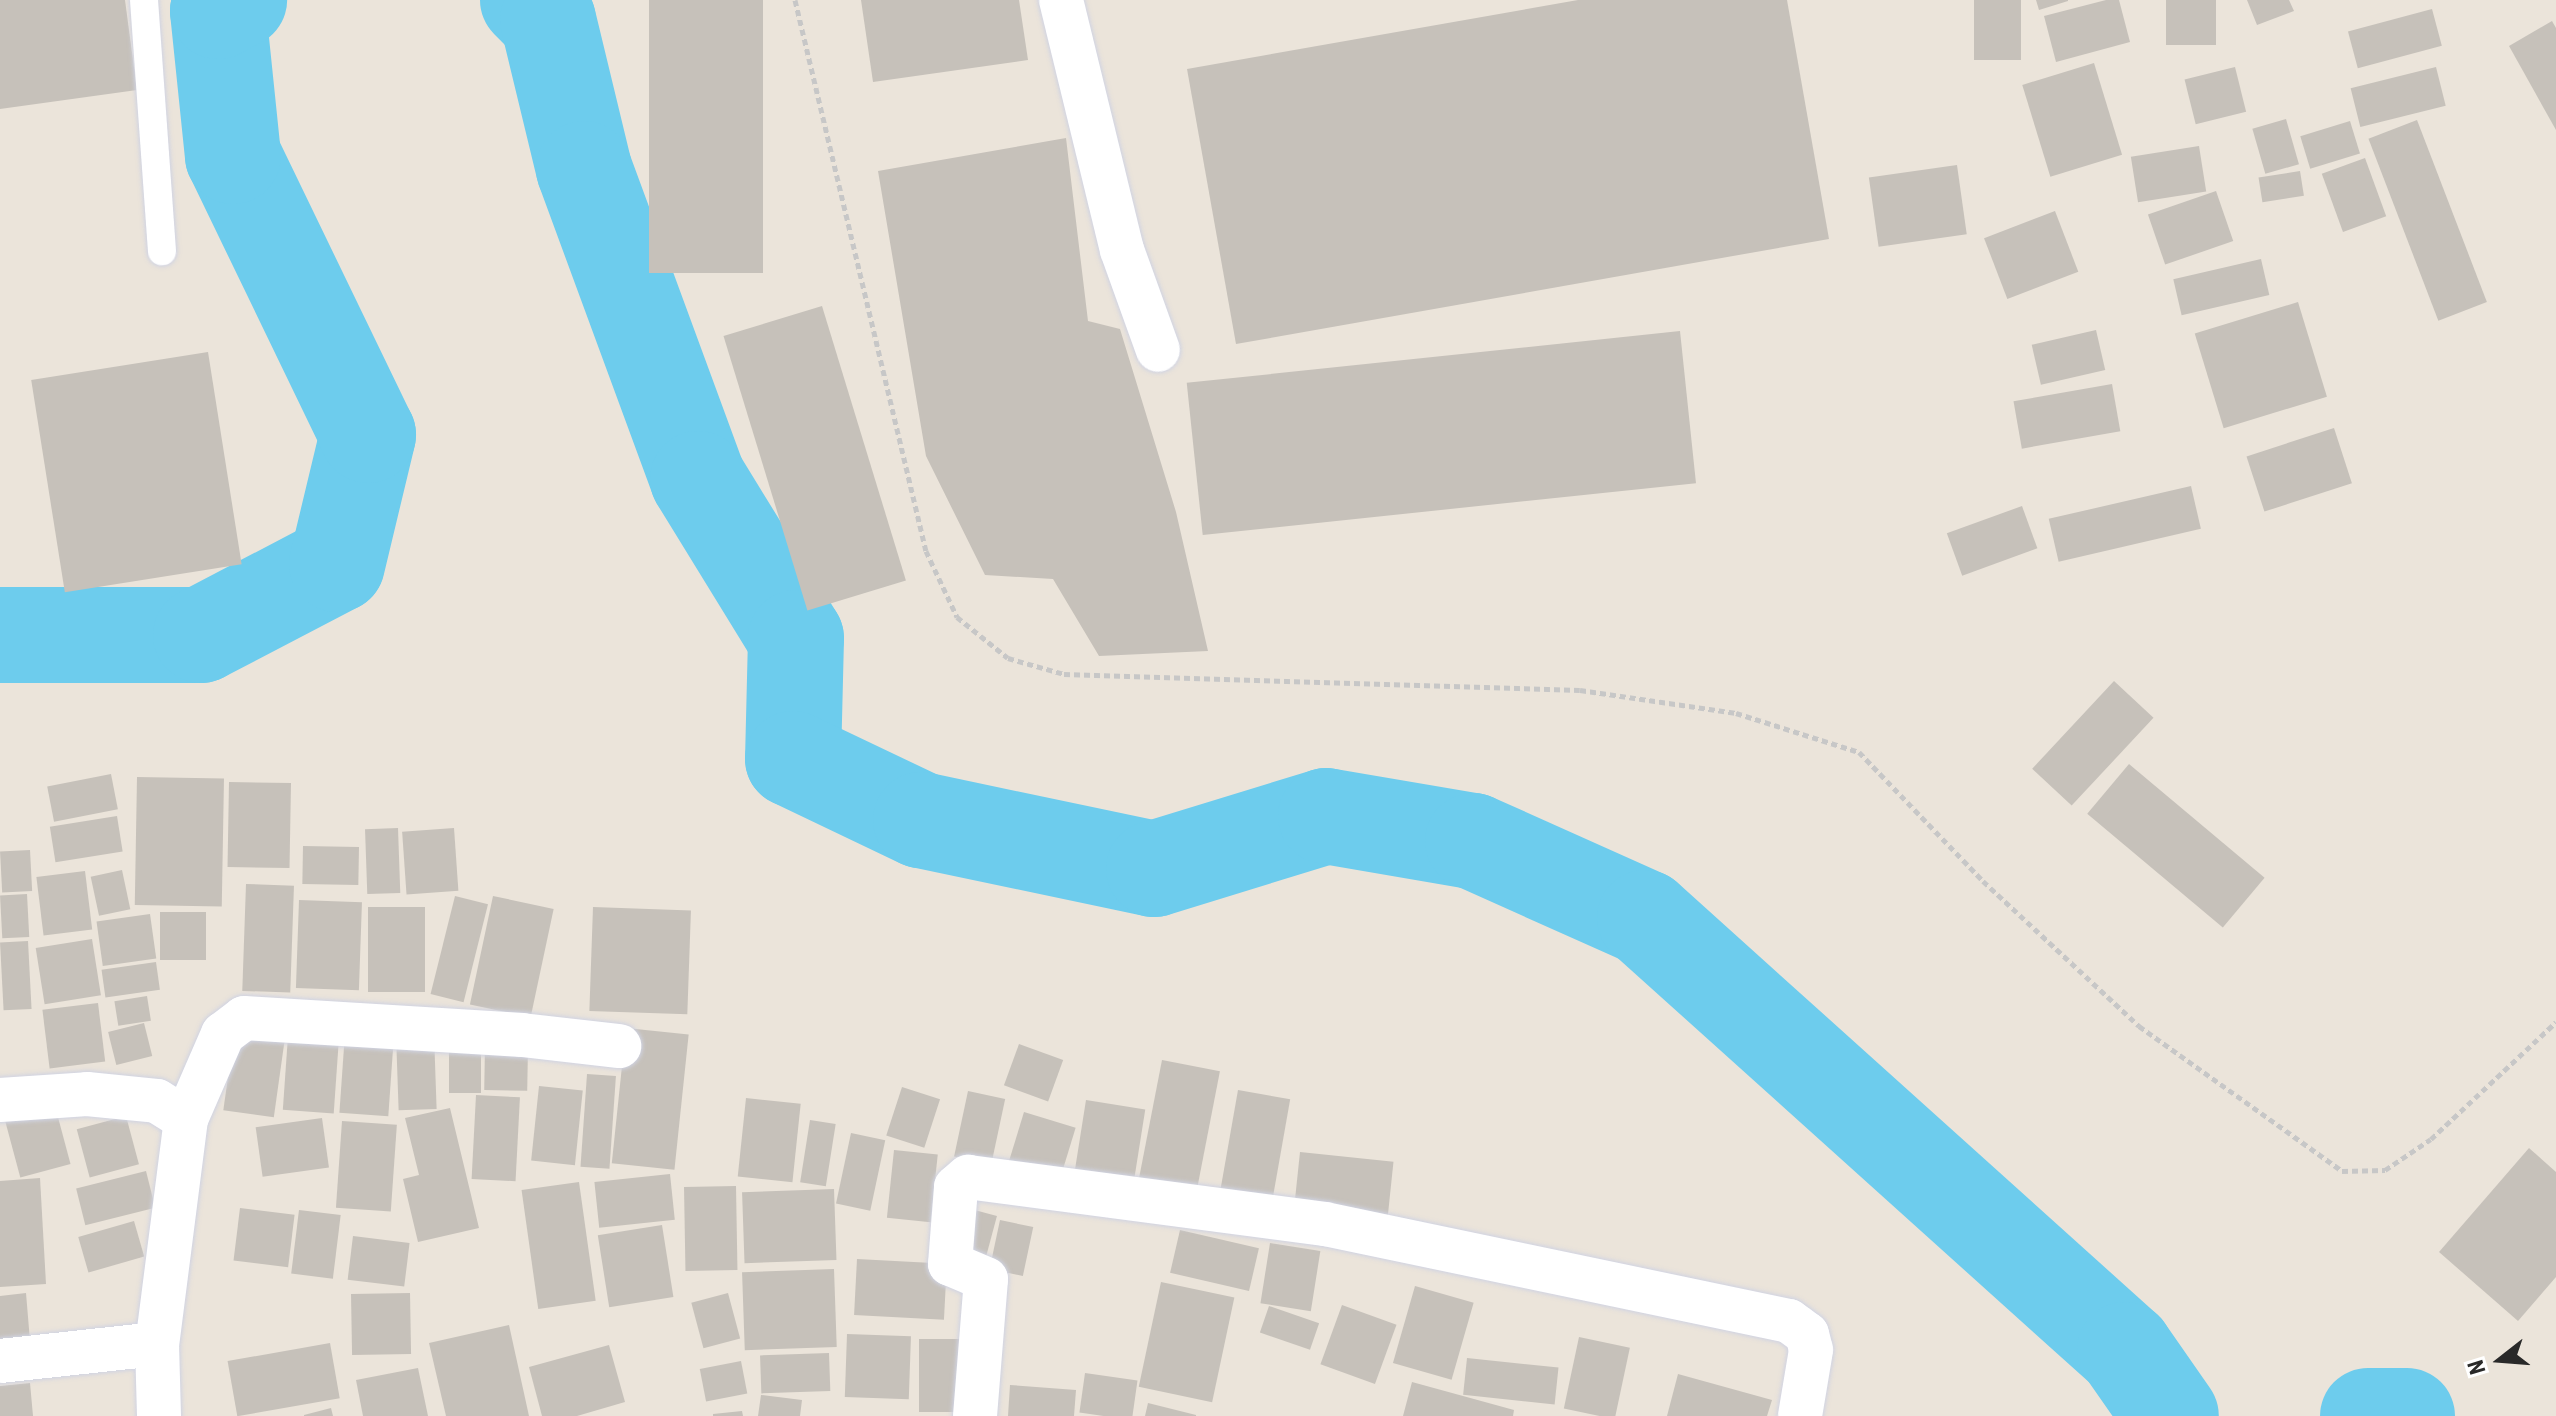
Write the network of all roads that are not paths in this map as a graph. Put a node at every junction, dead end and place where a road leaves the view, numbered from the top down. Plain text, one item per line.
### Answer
1 (144, 0) edge
2 (1061, 0) edge
3 (162, 251) dead end
4 (1158, 350) dead end
5 (619, 1046) dead end
6 (0, 1100) edge
7 (186, 1119) junction
8 (157, 1344) junction
9 (0, 1361) edge
10 (159, 1416) edge
11 (975, 1416) edge
12 (1800, 1416) edge

1 - 3 lane
2 - 4 street
5 - 7 street
6 - 7 street
7 - 8 street
8 - 9 street
8 - 10 street
11 - 12 street

